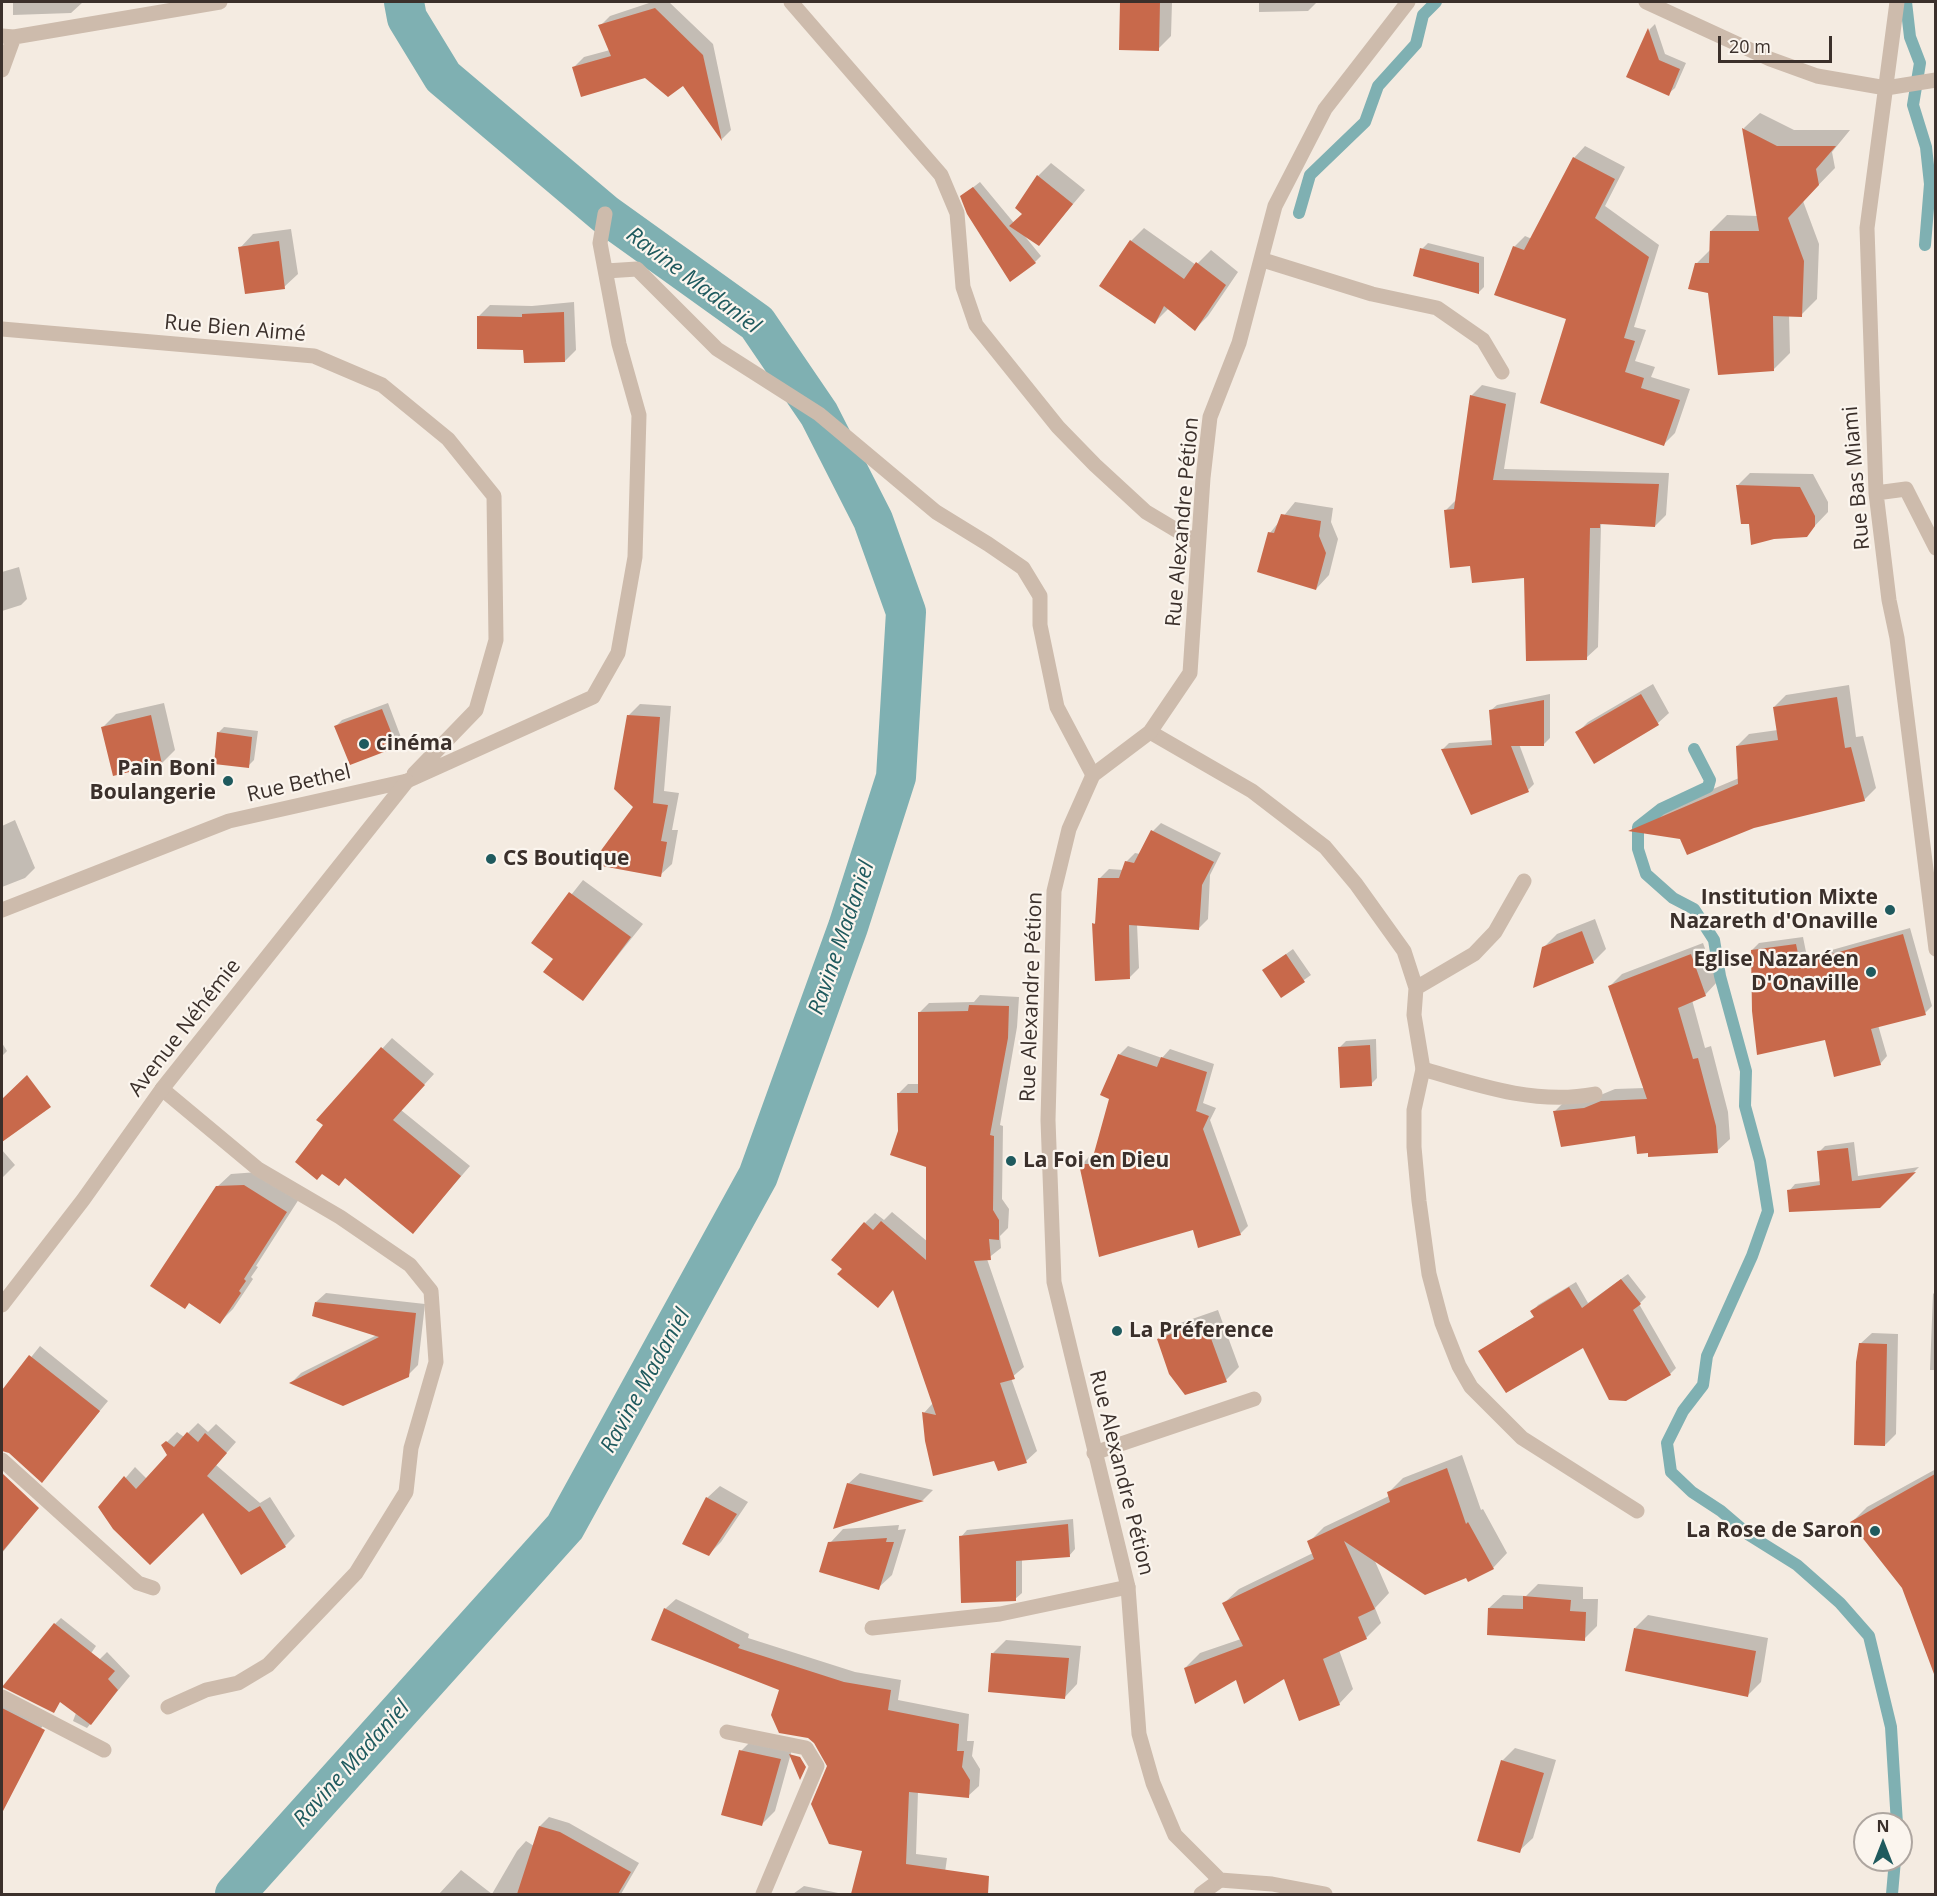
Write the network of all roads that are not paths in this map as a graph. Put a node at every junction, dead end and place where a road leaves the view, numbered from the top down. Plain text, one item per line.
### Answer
1 (220, 2) edge
2 (791, 2) edge
3 (1408, 2) edge
4 (1646, 2) edge
5 (1898, 2) edge
6 (8, 36) edge
7 (2, 70) edge
8 (1935, 80) edge
9 (1886, 88) junction
10 (605, 214) dead end
11 (1263, 260) junction
12 (606, 271) junction
13 (2, 329) edge
14 (1503, 372) dead end
15 (1876, 493) junction
16 (1198, 543) junction
17 (1935, 548) edge
18 (1150, 732) junction
19 (1093, 774) junction
20 (407, 781) junction
21 (1524, 881) dead end
22 (2, 910) edge
23 (1935, 949) edge
24 (1416, 988) junction
25 (1423, 1069) junction
26 (162, 1089) junction
27 (1595, 1094) dead end
28 (2, 1305) edge
29 (1254, 1399) dead end
30 (1095, 1453) junction
31 (2, 1460) edge
32 (1637, 1511) dead end
33 (1128, 1587) junction
34 (153, 1588) dead end
35 (872, 1628) dead end
36 (2, 1697) edge
37 (168, 1707) dead end
38 (727, 1732) dead end
39 (104, 1750) dead end
40 (1219, 1887) edge
41 (763, 1894) edge
42 (1201, 1894) edge
43 (1325, 1894) edge

1 - 6 street
2 - 16 street
3 - 11 street, Rue Alexandre Pétion
4 - 9 street
5 - 9 street, Rue Bas Miami
6 - 7 street
8 - 9 street
9 - 15 street, Rue Bas Miami
10 - 12 street, Rue Bethel
11 - 14 street
11 - 16 street, Rue Alexandre Pétion
12 - 19 street
12 - 20 street, Rue Bethel
13 - 20 street, Rue Bien Aimé
15 - 17 street
15 - 23 street, Rue Bas Miami
16 - 18 street, Rue Alexandre Pétion
18 - 19 street, Rue Alexandre Pétion
18 - 24 street
19 - 30 street, Rue Alexandre Pétion
20 - 22 street, Rue Bethel
20 - 26 street, Avenue Néhémie
21 - 24 street
24 - 25 street
25 - 27 street
25 - 32 street
26 - 28 street, Avenue Néhémie
26 - 37 street
29 - 30 street
30 - 33 street, Rue Alexandre Pétion
31 - 34 street
33 - 35 street
33 - 40 street, Rue Alexandre Pétion
36 - 39 street
38 - 41 street
40 - 42 street
40 - 43 street

